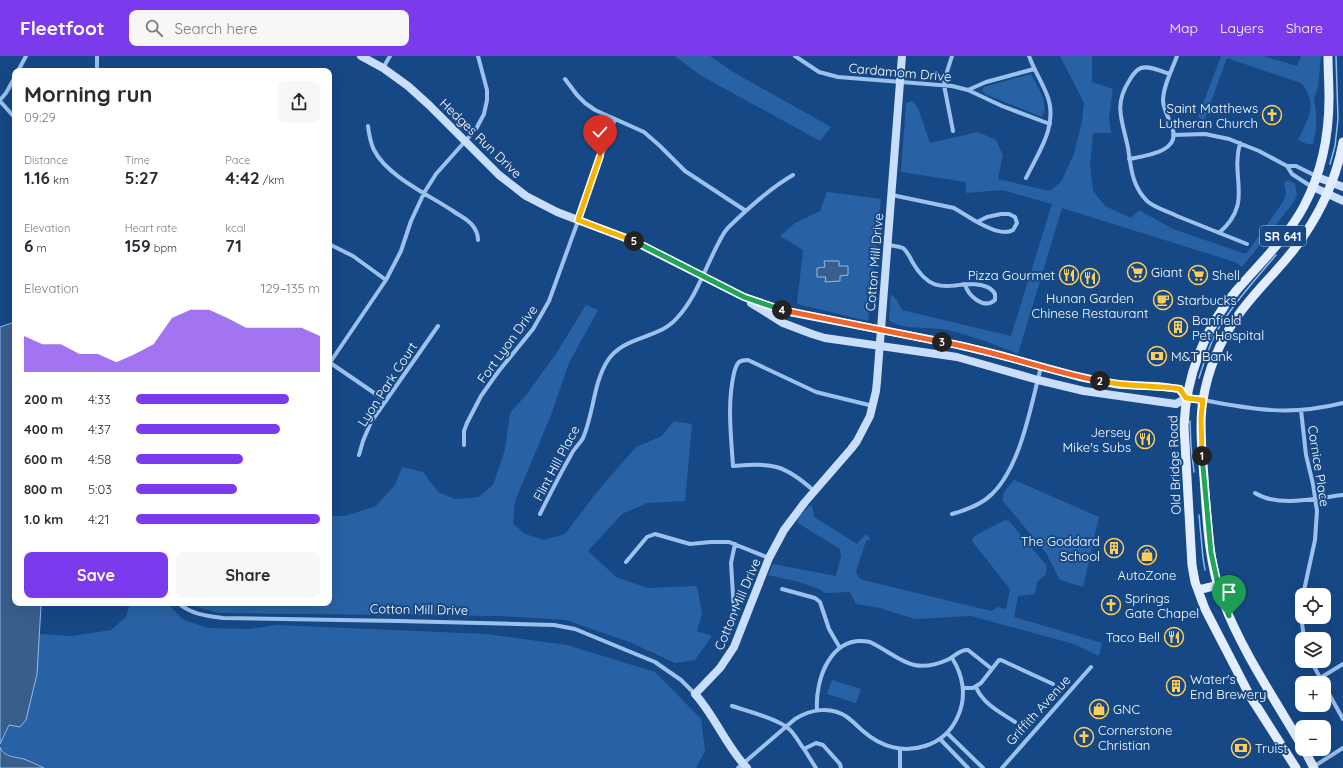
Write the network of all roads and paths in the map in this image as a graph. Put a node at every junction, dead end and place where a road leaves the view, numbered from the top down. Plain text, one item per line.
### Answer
1 (26, 56) edge
2 (97, 56) edge
3 (361, 56) edge
4 (390, 56) edge
5 (478, 56) edge
6 (795, 56) edge
7 (902, 56) edge
8 (952, 56) edge
9 (1029, 56) edge
10 (1177, 56) edge
11 (1328, 56) edge
12 (20, 68) edge
13 (97, 68) edge
14 (383, 68) junction
15 (1034, 69) junction
16 (1170, 74) junction
17 (565, 79) dead end
18 (12, 82) edge
19 (901, 82) junction
20 (944, 85) junction
21 (968, 90) junction
22 (0, 100) edge
23 (12, 114) edge
24 (614, 119) junction
25 (1050, 124) junction
26 (368, 126) dead end
27 (953, 131) dead end
28 (1174, 135) junction
29 (465, 141) junction
30 (1343, 142) edge
31 (1240, 143) junction
32 (1129, 159) junction
33 (1287, 166) junction
34 (793, 175) dead end
35 (1317, 177) junction
36 (1026, 178) dead end
37 (1332, 183) junction
38 (1313, 187) junction
39 (1343, 188) edge
40 (424, 193) junction
41 (892, 195) junction
42 (1327, 195) junction
43 (1343, 201) edge
44 (746, 211) junction
45 (578, 220) junction
46 (977, 222) junction
47 (1219, 232) junction
48 (478, 240) dead end
49 (1248, 244) dead end
50 (887, 245) junction
51 (332, 246) edge
52 (703, 277) junction
53 (386, 280) junction
54 (965, 284) junction
55 (744, 297) junction
56 (438, 326) dead end
57 (880, 330) junction
58 (934, 340) junction
59 (879, 345) junction
60 (932, 353) junction
61 (332, 359) edge
62 (332, 365) edge
63 (1041, 367) junction
64 (1038, 380) junction
65 (1186, 398) junction
66 (1203, 400) junction
67 (386, 401) junction
68 (1343, 403) edge
69 (873, 406) junction
70 (1301, 410) junction
71 (464, 445) dead end
72 (359, 455) dead end
73 (814, 491) junction
74 (1255, 493) dead end
75 (1343, 494) edge
76 (1316, 498) junction
77 (540, 514) dead end
78 (952, 514) dead end
79 (735, 544) junction
80 (769, 558) junction
81 (626, 562) dead end
82 (1218, 585) junction
83 (1305, 588) edge
84 (782, 589) dead end
85 (1198, 590) junction
86 (182, 606) edge
87 (734, 611) dead end
88 (840, 648) junction
89 (952, 658) junction
90 (1343, 664) edge
91 (1091, 667) dead end
92 (992, 669) junction
93 (1323, 676) edge
94 (1053, 684) dead end
95 (976, 687) junction
96 (963, 688) junction
97 (695, 694) junction
98 (1331, 698) edge
99 (732, 706) dead end
100 (817, 710) junction
101 (1343, 719) edge
102 (1015, 722) dead end
103 (786, 726) junction
104 (947, 733) junction
105 (1295, 734) edge
106 (940, 739) junction
107 (1343, 748) edge
108 (804, 749) junction
109 (900, 749) junction
110 (1307, 756) edge
111 (743, 767) edge
112 (816, 768) edge
113 (841, 768) edge
114 (900, 768) edge
115 (968, 768) edge
116 (984, 768) edge
117 (1002, 768) edge
118 (1296, 768) edge
119 (1313, 768) edge

1 - 12 street
2 - 13 street
3 - 14 street, Hedges Run Drive
4 - 14 street
5 - 29 street
6 - 19 street, Cardamom Drive
7 - 19 street, Cotton Mill Drive
8 - 20 street
9 - 15 street
10 - 16 street
11 - 35 main road, Old Bridge Road / SR 641
14 - 29 street, Hedges Run Drive
15 - 21 street
15 - 25 street
16 - 28 street
16 - 32 street
17 - 24 street
18 - 22 street
19 - 20 street, Cardamom Drive
19 - 41 street, Cotton Mill Drive
20 - 21 street, Cardamom Drive
20 - 27 street
21 - 25 street, Cardamom Drive
22 - 23 street
24 - 44 street
24 - 45 street, Fort Lyon Drive
25 - 36 street
26 - 40 street
28 - 31 street
28 - 32 street
29 - 40 street
29 - 45 street, Hedges Run Drive
30 - 37 main road, SR 641
31 - 33 street
31 - 47 street
32 - 47 street
33 - 35 street
33 - 38 street
34 - 44 street, Flint Hill Place
35 - 37 street
35 - 38 main road, Old Bridge Road / SR 641
37 - 39 street
37 - 42 main road, SR 641
38 - 42 street
38 - 65 main road, Old Bridge Road / SR 641
40 - 48 street
40 - 53 street
41 - 46 street
41 - 50 street, Cotton Mill Drive
42 - 43 street
42 - 66 main road, SR 641
44 - 52 street, Flint Hill Place
45 - 52 street, Hedges Run Drive
45 - 71 street, Fort Lyon Drive
46 - 46 street
47 - 49 street
50 - 54 street
50 - 57 street, Cotton Mill Drive
51 - 53 street
52 - 55 street, Hedges Run Drive
52 - 77 street, Flint Hill Place
53 - 61 street
54 - 54 street
55 - 57 street, Hedges Run Drive
55 - 59 street, Hedges Run Drive
56 - 67 street, Lyon Park Court
57 - 58 street, Hedges Run Drive
57 - 59 street, Cotton Mill Drive
58 - 60 street
58 - 63 street, Hedges Run Drive
59 - 60 street, Hedges Run Drive
59 - 69 street, Cotton Mill Drive
60 - 64 street, Hedges Run Drive
62 - 67 street
63 - 64 street
63 - 65 street, Hedges Run Drive
64 - 65 street, Hedges Run Drive
64 - 78 street
65 - 66 street, Hedges Run Drive
65 - 85 main road, Old Bridge Road / SR 641
66 - 70 street, Hedges Run Drive
66 - 82 main road, SR 641
67 - 72 street, Lyon Park Court
68 - 70 street, Hedges Run Drive
69 - 73 street, Cotton Mill Drive
69 - 73 street
70 - 76 street, Cornice Place
73 - 80 street, Cotton Mill Drive
74 - 76 street
75 - 76 street
76 - 83 street, Cornice Place
79 - 80 street
79 - 81 street
79 - 87 street
80 - 97 street, Cotton Mill Drive
82 - 85 main road
82 - 105 main road, SR 641
84 - 88 street
85 - 118 main road, Old Bridge Road / SR 641
86 - 97 street, Cotton Mill Drive
88 - 89 street
88 - 100 street
89 - 92 street
89 - 96 street
90 - 93 street
91 - 117 street, Griffith Avenue
92 - 94 street
92 - 95 street
95 - 96 street
95 - 102 street
96 - 104 street
97 - 111 street
98 - 101 street
99 - 103 street
100 - 103 street
100 - 109 street
103 - 108 street
103 - 111 street
104 - 106 street
104 - 116 street
106 - 109 street
106 - 115 street
107 - 119 street
108 - 112 street
108 - 113 street
109 - 114 street
110 - 119 main road

